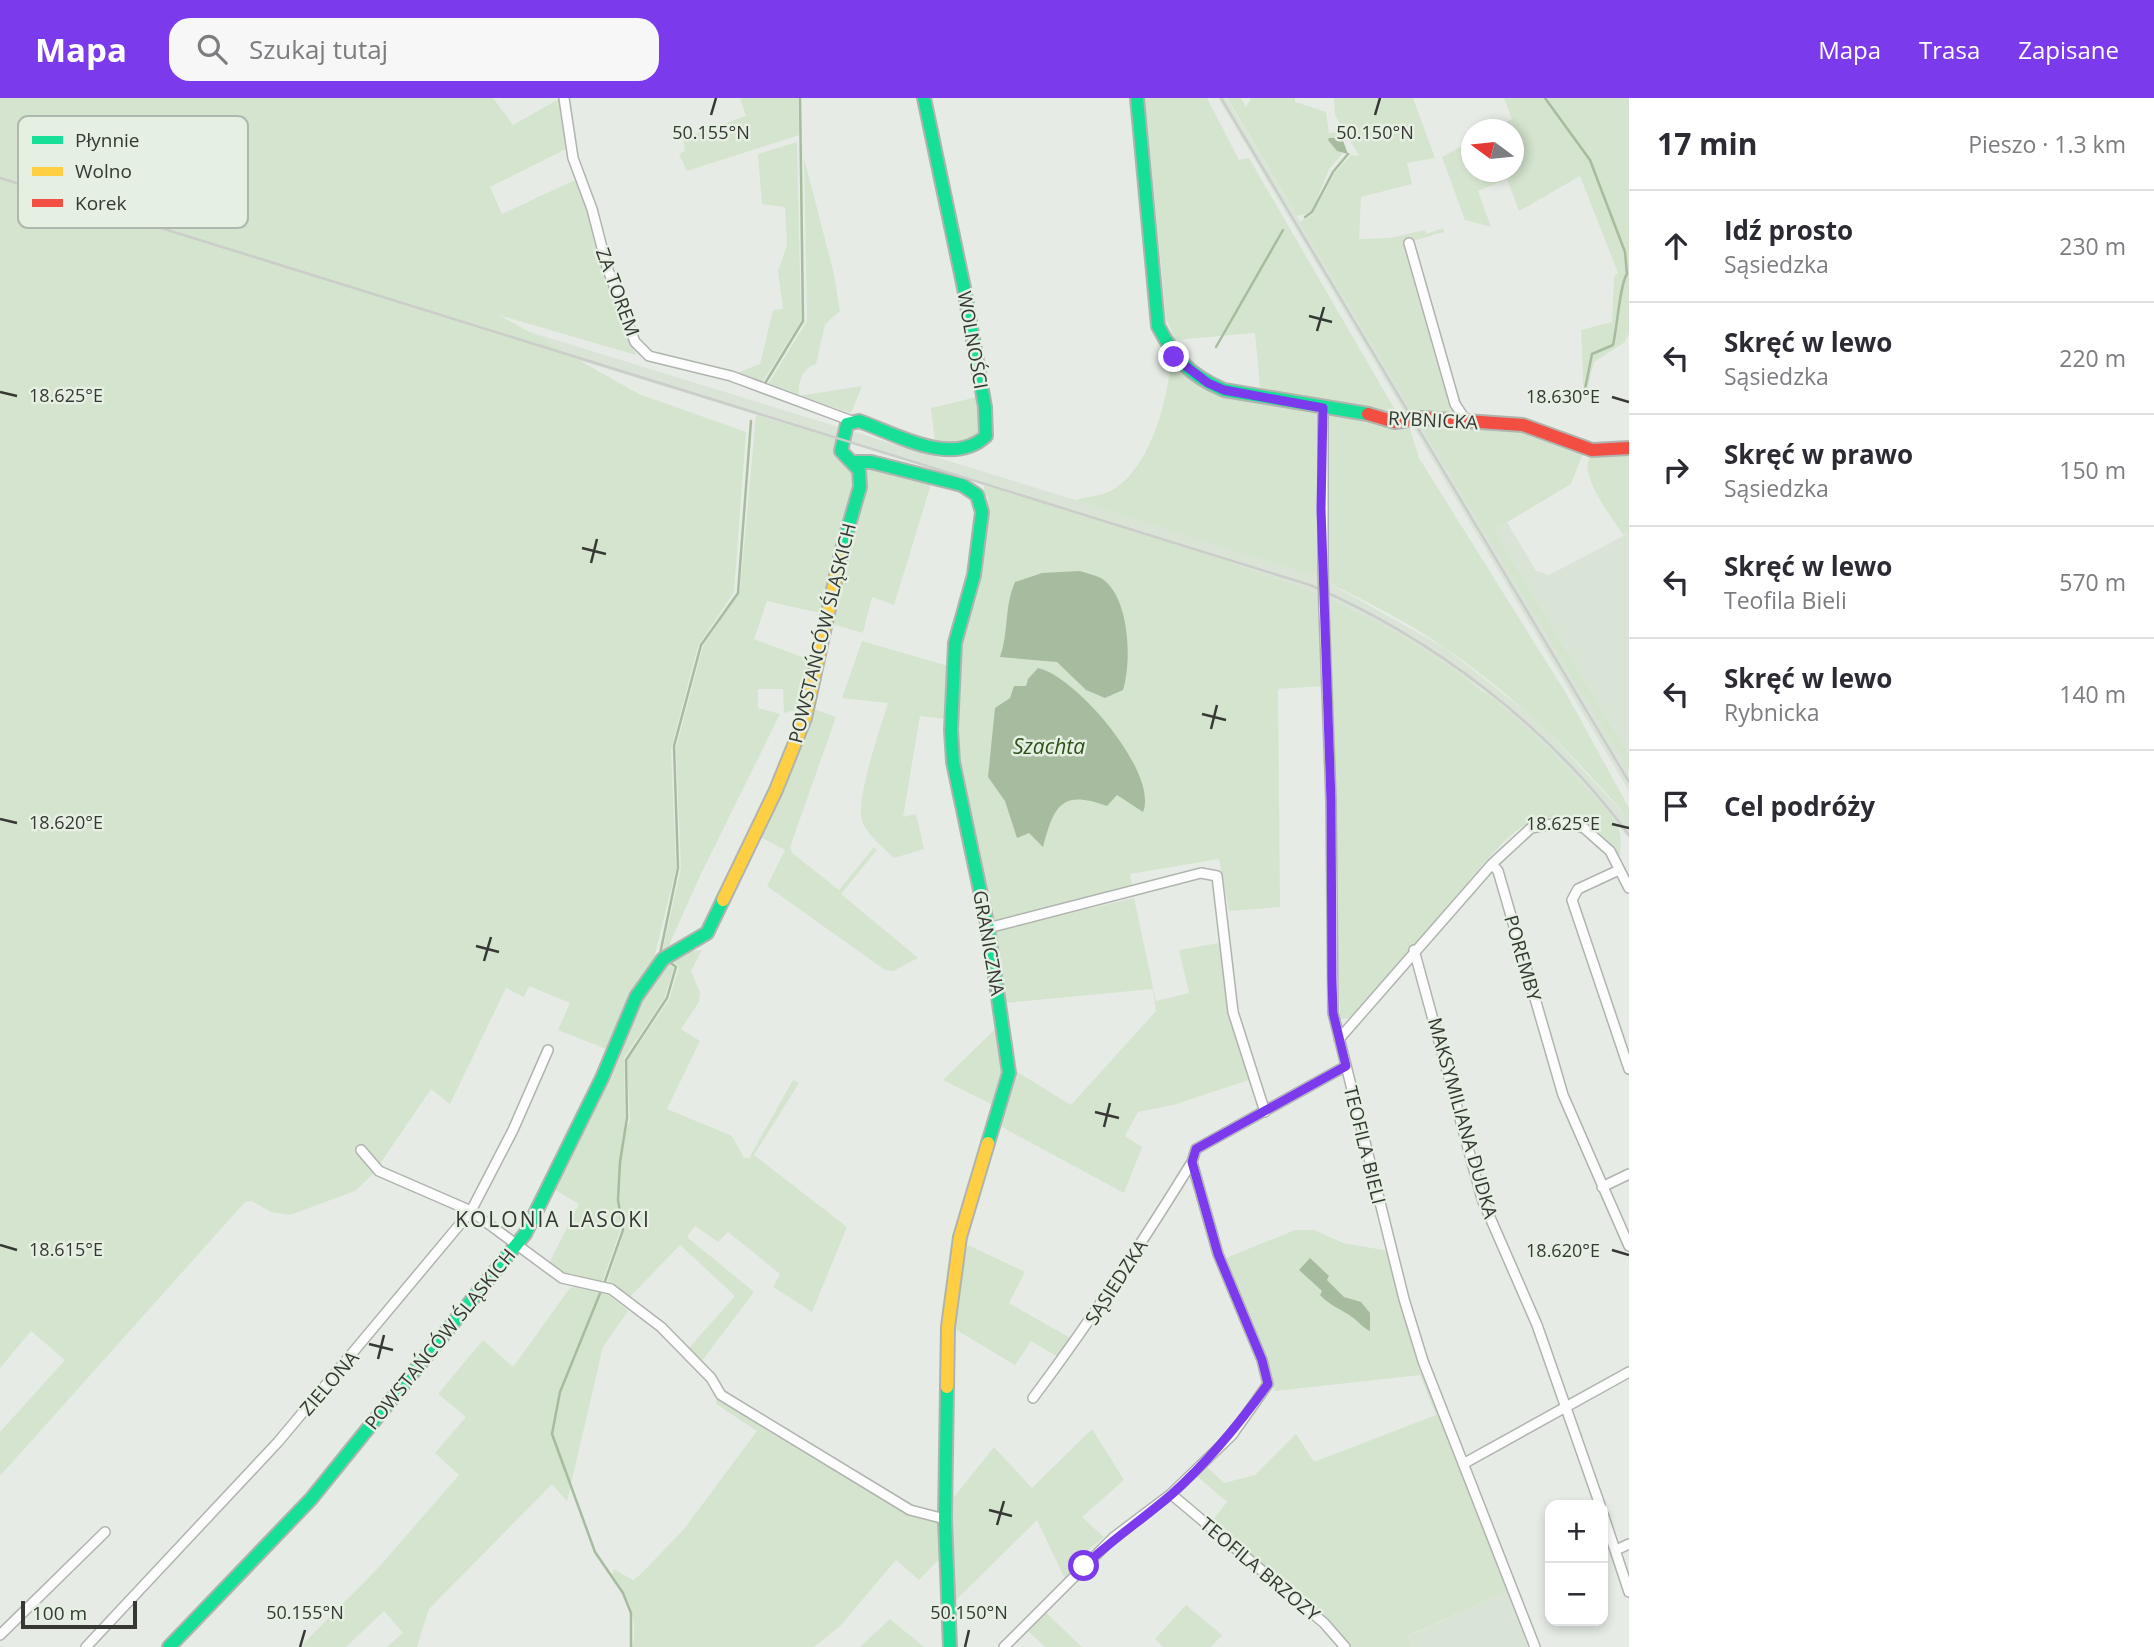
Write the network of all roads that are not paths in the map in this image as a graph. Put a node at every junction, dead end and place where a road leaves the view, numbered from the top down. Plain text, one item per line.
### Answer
1 (564, 98) edge
2 (924, 98) edge
3 (1137, 98) edge
4 (1409, 243) dead end
5 (1323, 408) junction
6 (850, 422) junction
7 (1467, 422) junction
8 (1629, 448) edge
9 (853, 462) junction
10 (1492, 864) junction
11 (1619, 870) junction
12 (1629, 888) edge
13 (988, 928) junction
14 (1414, 950) junction
15 (1404, 961) junction
16 (1419, 965) junction
17 (1356, 1019) junction
18 (1336, 1025) junction
19 (1339, 1039) junction
20 (548, 1050) dead end
21 (1346, 1066) junction
22 (1629, 1069) edge
23 (1265, 1112) junction
24 (361, 1150) dead end
25 (1192, 1162) junction
26 (1629, 1174) edge
27 (1602, 1187) junction
28 (471, 1211) junction
29 (516, 1246) junction
30 (1629, 1246) edge
31 (1629, 1372) edge
32 (1033, 1398) dead end
33 (1565, 1408) junction
34 (1463, 1464) junction
35 (1171, 1494) junction
36 (1598, 1500) edge
37 (945, 1519) junction
38 (1608, 1528) edge
39 (105, 1532) dead end
40 (1629, 1544) edge
41 (1616, 1550) junction
42 (1629, 1592) edge
43 (0, 1635) edge
44 (86, 1647) edge
45 (169, 1647) edge
46 (950, 1647) edge
47 (1004, 1647) edge
48 (1345, 1647) edge
49 (1535, 1647) edge

1 - 6 street, ZA TOREM
2 - 6 street, WOLNOŚCI
3 - 5 street, RYBNICKA
4 - 7 street
5 - 7 street, RYBNICKA
5 - 18 street, TEOFILA BIELI, bridge
6 - 9 street, POWSTAŃCÓW ŚLĄSKICH
7 - 8 street, RYBNICKA
9 - 13 street, GRANICZNA
9 - 29 street, POWSTAŃCÓW ŚLĄSKICH
10 - 11 street
10 - 14 street
10 - 27 street, POREMBY
11 - 12 street
11 - 22 street
13 - 23 street
13 - 37 street, GRANICZNA
14 - 15 street
14 - 16 street, MAKSYMILIANA DUDKA
15 - 16 street
15 - 17 street
16 - 33 street, MAKSYMILIANA DUDKA
17 - 18 street
17 - 19 street
18 - 19 street, TEOFILA BIELI
19 - 21 street, TEOFILA BIELI
20 - 28 street, ZIELONA
21 - 23 street, SĄSIEDZKA
21 - 34 street, TEOFILA BIELI
23 - 25 street, SĄSIEDZKA
24 - 28 street
25 - 32 street, SĄSIEDZKA
25 - 35 street
26 - 27 street
27 - 30 street, POREMBY
28 - 29 street
28 - 44 street, ZIELONA
29 - 37 street
29 - 45 street, POWSTAŃCÓW ŚLĄSKICH
31 - 33 street
33 - 34 street
33 - 36 street, MAKSYMILIANA DUDKA
34 - 49 street, TEOFILA BIELI
35 - 47 street
35 - 48 street, TEOFILA BRZOZY
37 - 46 street, GRANICZNA
38 - 41 street
39 - 43 street
40 - 41 street
41 - 42 street

